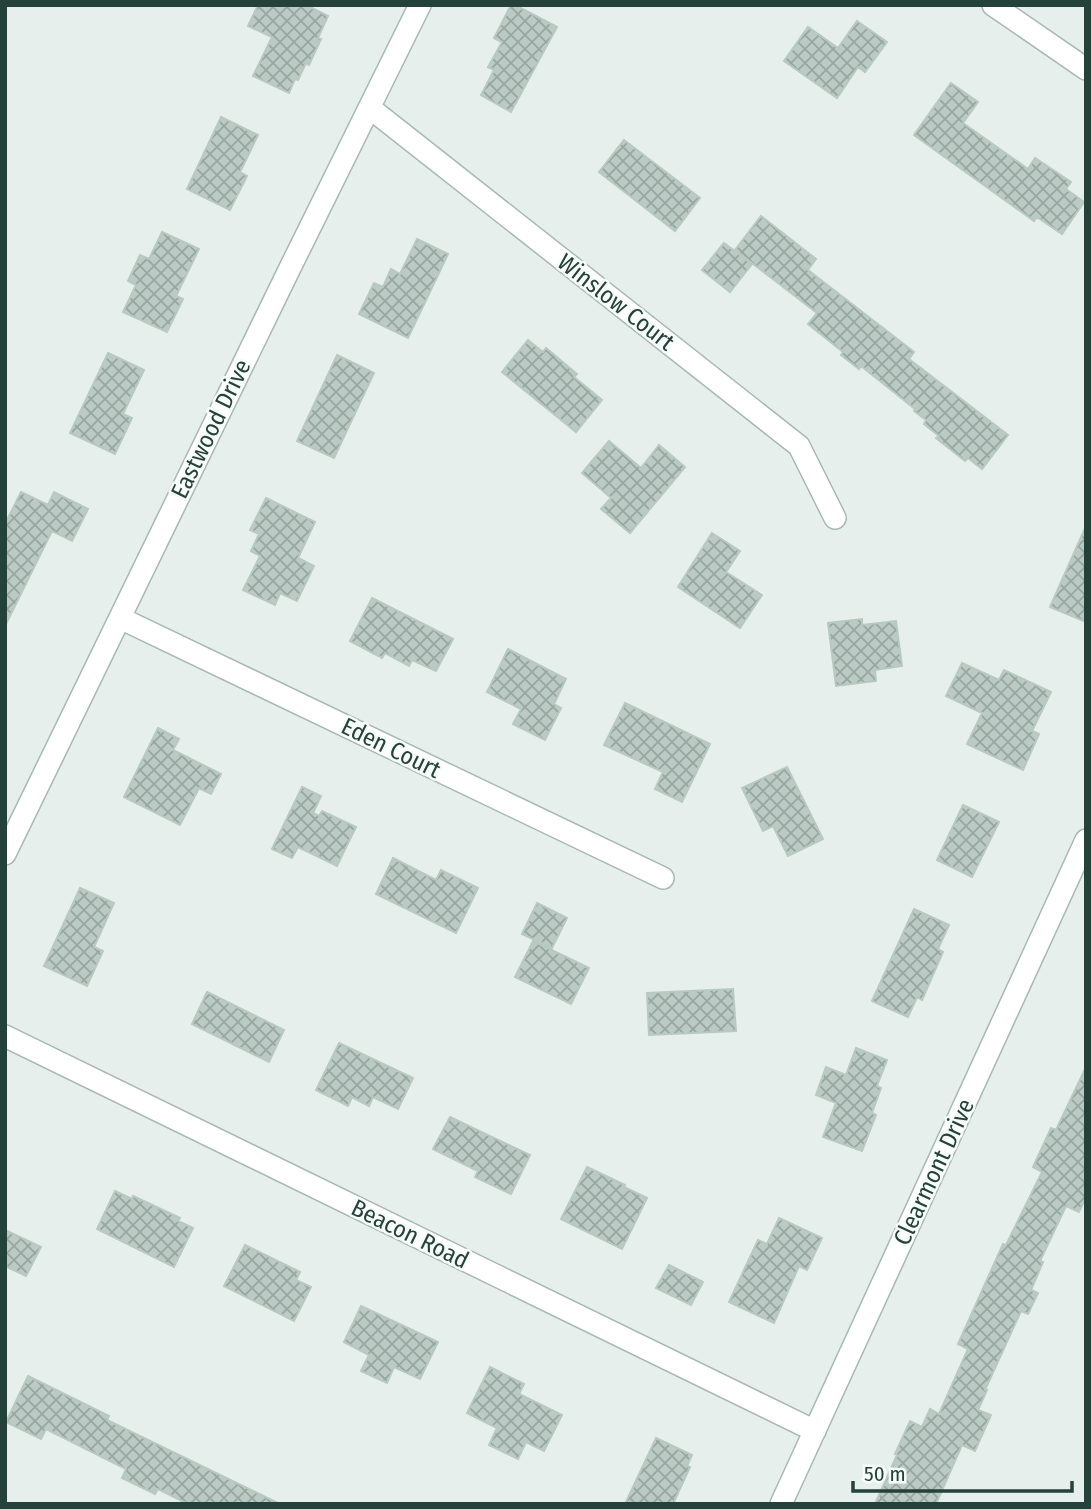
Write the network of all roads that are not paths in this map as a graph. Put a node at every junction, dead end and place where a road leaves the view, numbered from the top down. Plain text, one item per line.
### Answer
1 (420, 5) edge
2 (993, 5) edge
3 (1086, 69) edge
4 (370, 108) junction
5 (835, 517) dead end
6 (120, 618) junction
7 (1086, 840) edge
8 (5, 854) edge
9 (663, 878) dead end
10 (5, 1036) edge
11 (815, 1431) junction
12 (781, 1504) edge

1 - 4 street, Eastwood Drive
2 - 3 street
4 - 5 street, Winslow Court
4 - 6 street, Eastwood Drive
6 - 8 street, Eastwood Drive
6 - 9 street, Eden Court
7 - 11 street, Clearmont Drive
10 - 11 street, Beacon Road
11 - 12 street, Clearmont Drive

